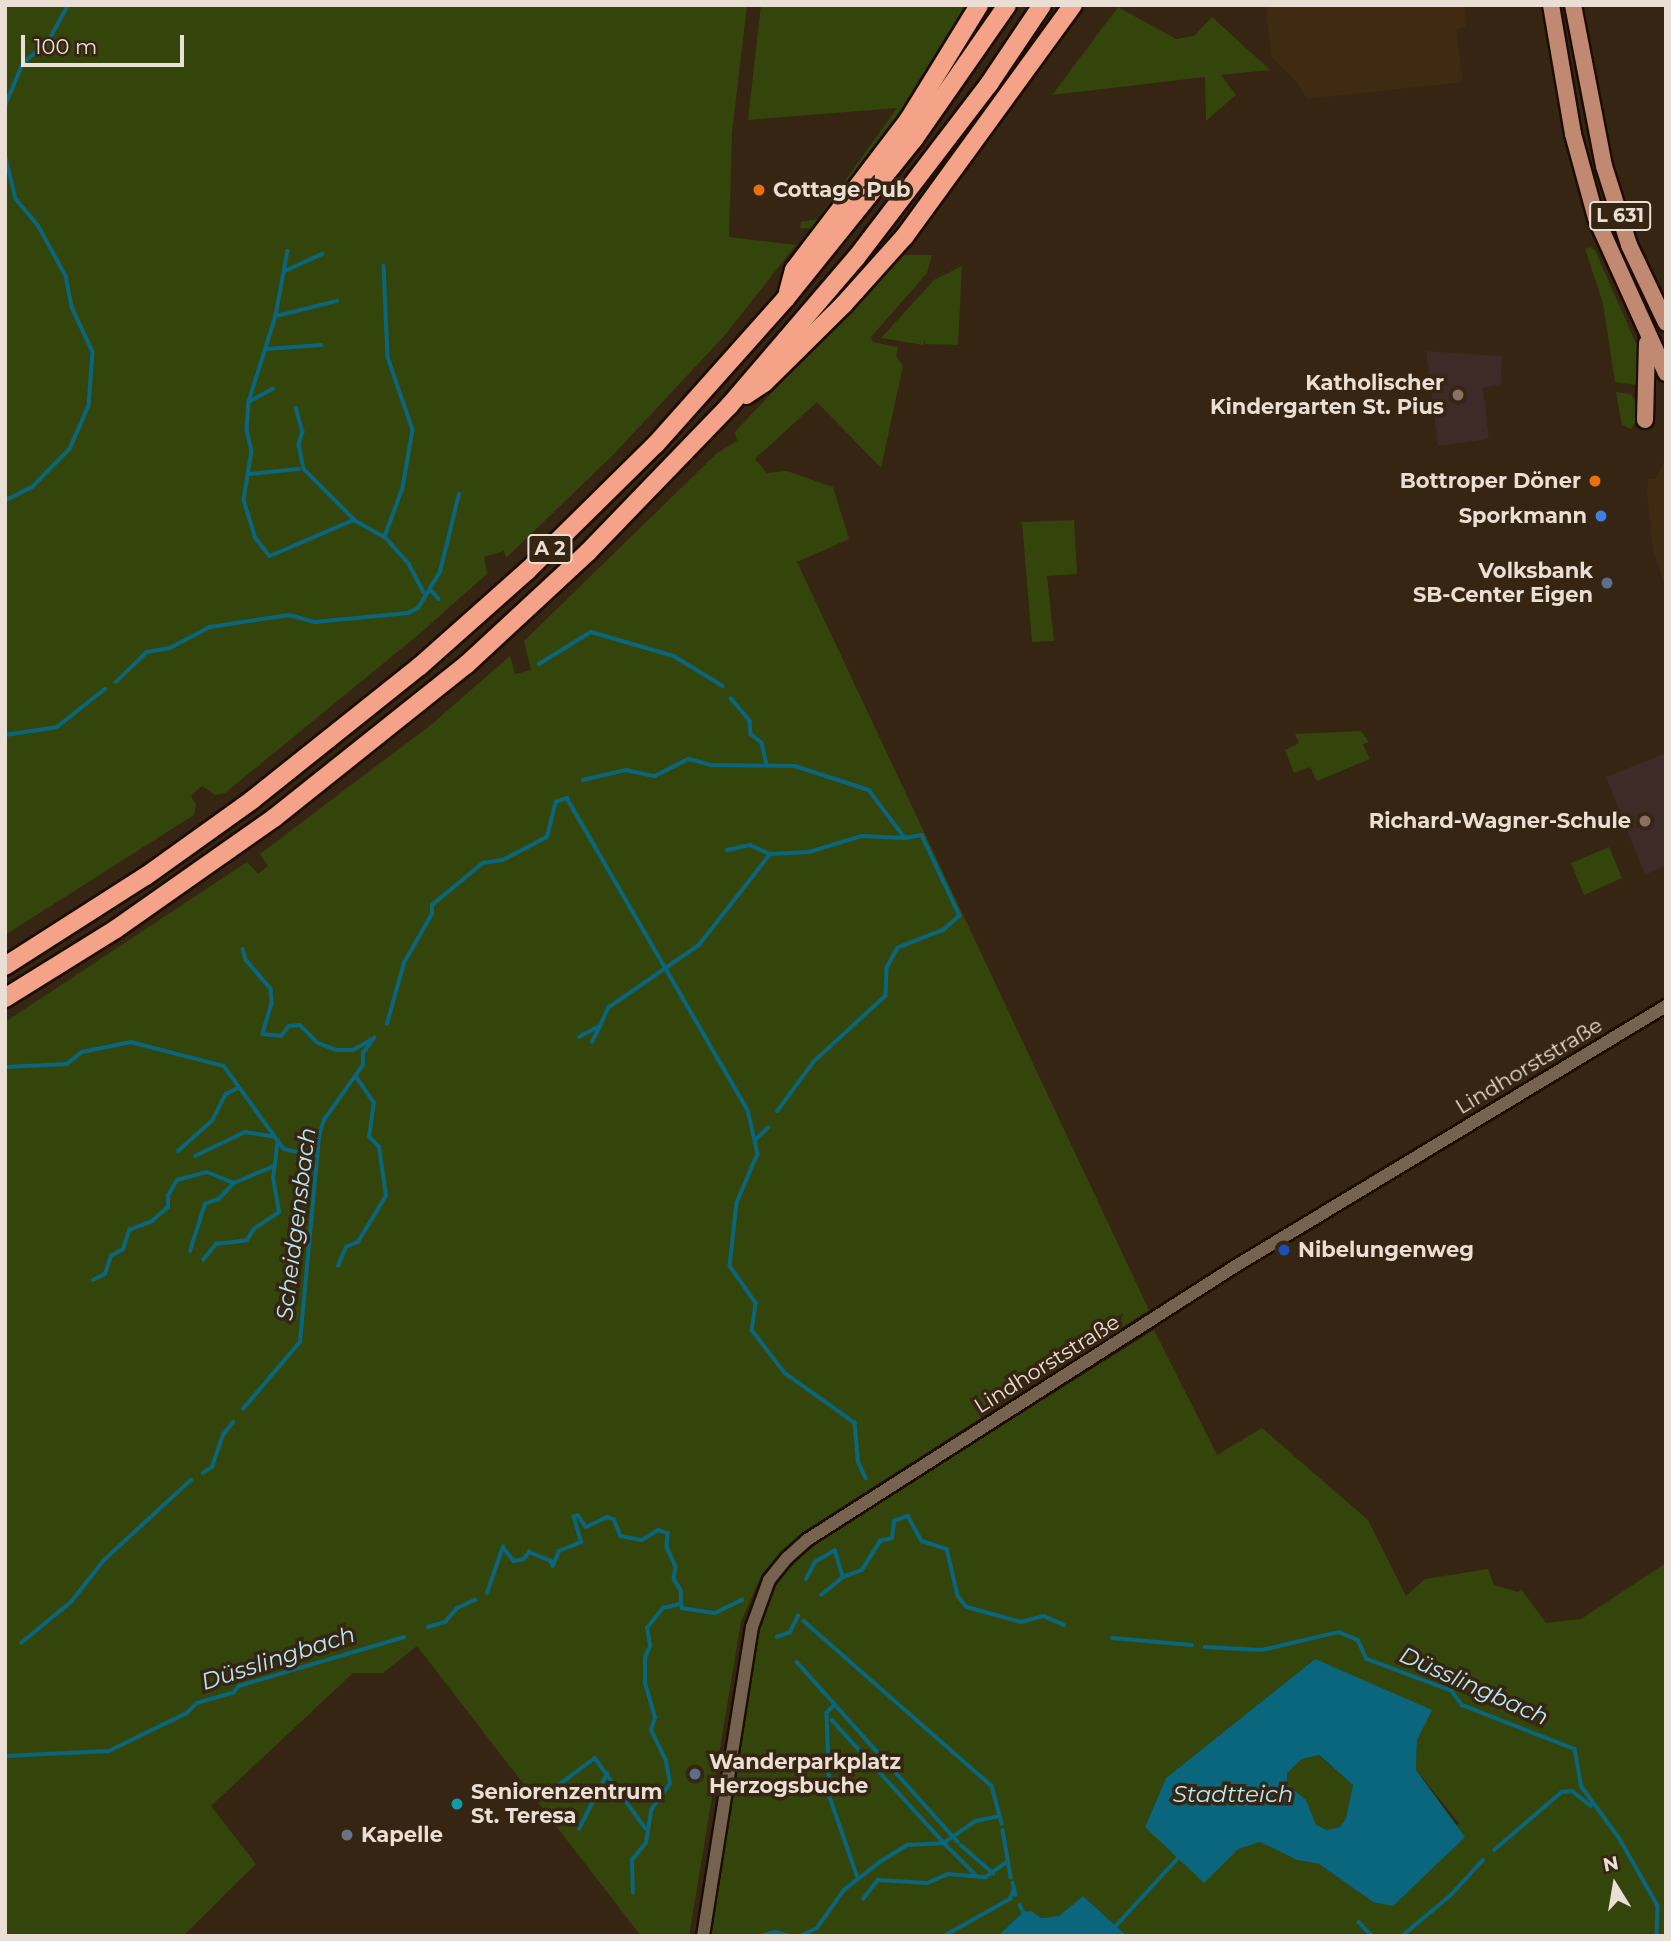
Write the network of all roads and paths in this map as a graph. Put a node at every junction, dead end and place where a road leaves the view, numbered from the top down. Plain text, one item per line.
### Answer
1 (979, 5) edge
2 (1007, 5) edge
3 (1042, 5) edge
4 (1073, 5) edge
5 (1088, 5) edge
6 (1551, 5) edge
7 (1573, 5) edge
8 (1052, 38) junction
9 (786, 298) junction
10 (1666, 323) edge
11 (1646, 337) junction
12 (1666, 373) edge
13 (729, 406) junction
14 (1645, 420) dead end
15 (5, 966) edge
16 (5, 998) edge
17 (1666, 1006) edge
18 (703, 1936) edge

1 - 9 highway
2 - 9 highway, A 2
3 - 13 highway, A 2
4 - 8 highway
5 - 8 highway
6 - 11 main road, L 631
7 - 10 main road, L 631
8 - 13 highway
9 - 15 highway, A 2
11 - 12 main road, L 631
11 - 14 main road
13 - 16 highway, A 2
17 - 18 street, Lindhorststraße

